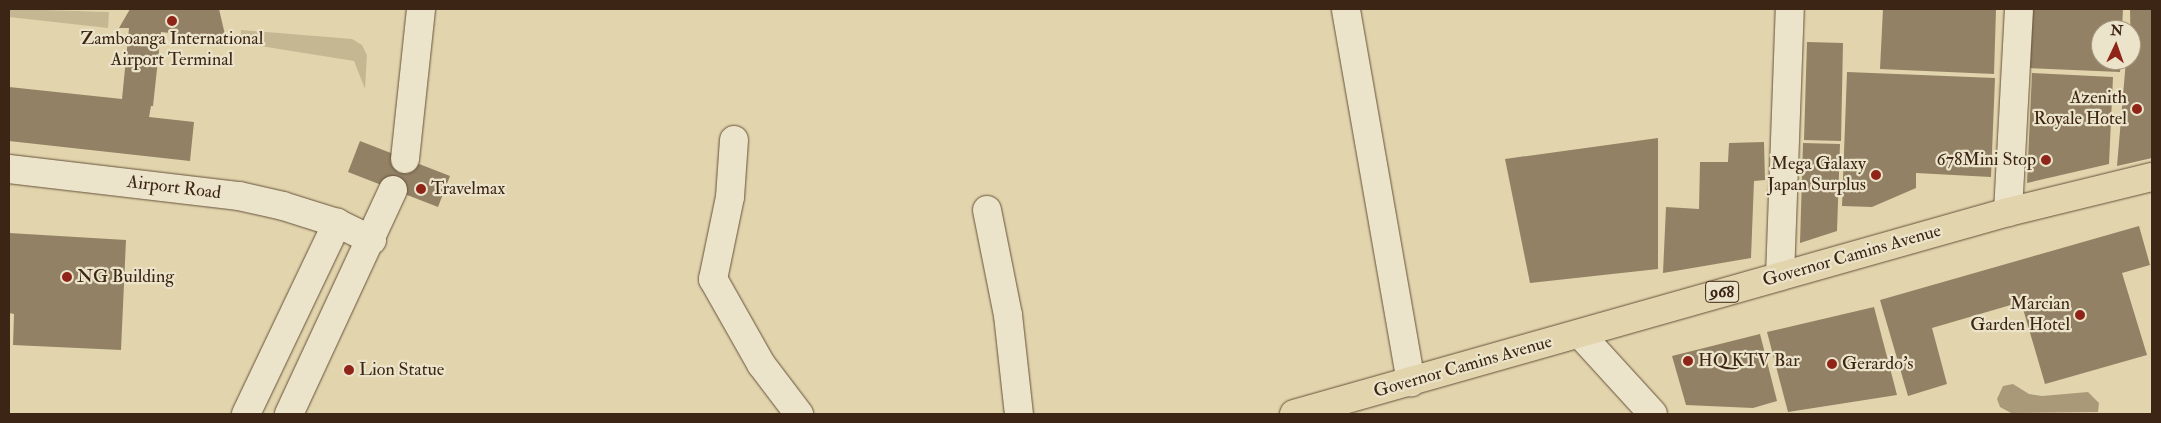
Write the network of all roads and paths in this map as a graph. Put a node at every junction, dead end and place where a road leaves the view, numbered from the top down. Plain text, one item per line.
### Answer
1 (421, 9) edge
2 (1790, 9) edge
3 (2019, 9) edge
4 (1346, 10) dead end
5 (734, 140) dead end
6 (405, 158) dead end
7 (9, 169) edge
8 (2152, 177) edge
9 (393, 190) dead end
10 (987, 210) dead end
11 (2008, 212) junction
12 (337, 224) junction
13 (372, 240) junction
14 (1780, 276) junction
15 (1580, 334) junction
16 (1411, 382) junction
17 (1323, 410) edge
18 (246, 414) edge
19 (289, 414) edge
20 (799, 414) edge
21 (1019, 414) edge
22 (1294, 414) edge
23 (1653, 414) edge

1 - 6 street
2 - 14 street
3 - 11 street
4 - 16 street
5 - 20 street
7 - 12 street, Airport Road
8 - 11 main road, Governor Camins Avenue / 968
9 - 13 street
10 - 21 street
11 - 14 main road, Governor Camins Avenue / 968
12 - 13 street, Airport Road
12 - 18 street
13 - 19 street
14 - 15 main road, Governor Camins Avenue / 968
15 - 16 main road, Governor Camins Avenue / 968
15 - 23 street
16 - 17 main road, Governor Camins Avenue / 968
17 - 22 main road, Governor Camins Avenue / 968

